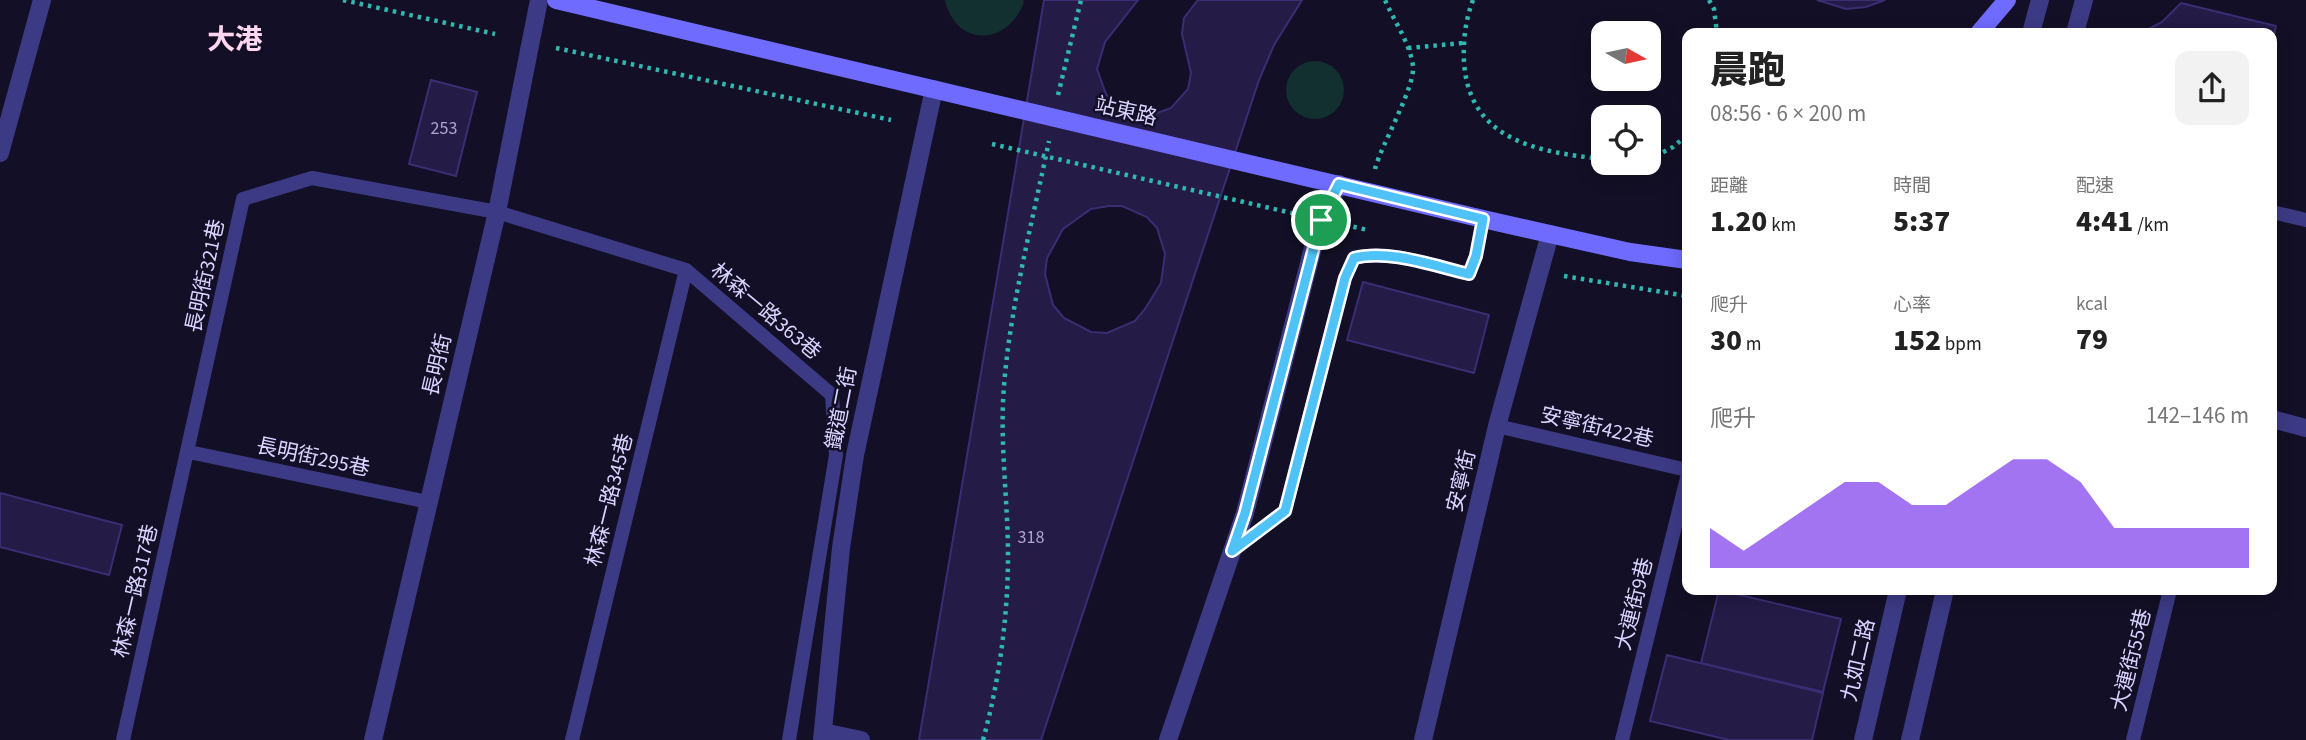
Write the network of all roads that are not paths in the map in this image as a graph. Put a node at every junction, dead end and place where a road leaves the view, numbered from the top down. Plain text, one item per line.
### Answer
1 (42, 0) edge
2 (539, 0) edge
3 (556, 0) edge
4 (2007, 0) edge
5 (2039, 0) edge
6 (2084, 0) edge
7 (1983, 28) edge
8 (2032, 28) edge
9 (2076, 28) edge
10 (934, 89) junction
11 (0, 153) edge
12 (1339, 184) junction
13 (497, 212) junction
14 (2277, 213) edge
15 (1483, 219) junction
16 (2306, 220) edge
17 (1550, 234) junction
18 (1630, 252) junction
19 (1682, 259) edge
20 (686, 270) junction
21 (1682, 272) edge
22 (2277, 420) edge
23 (1497, 426) junction
24 (2306, 428) edge
25 (189, 452) junction
26 (1682, 469) edge
27 (1682, 498) edge
28 (428, 502) junction
29 (1232, 551) junction
30 (1897, 595) edge
31 (1944, 595) edge
32 (2169, 595) edge
33 (823, 736) edge
34 (123, 740) edge
35 (373, 740) edge
36 (572, 740) edge
37 (789, 740) edge
38 (862, 740) edge
39 (1168, 740) edge
40 (1423, 740) edge
41 (1622, 740) edge
42 (1863, 740) edge
43 (1910, 740) edge
44 (2133, 740) edge

1 - 11 street
2 - 13 street, 長明街
3 - 10 main road, 站東路
4 - 7 main road
5 - 8 street
6 - 9 street
10 - 12 main road, 站東路
10 - 33 street, 鐵道二街
12 - 15 main road, 站東路
12 - 29 street
13 - 20 lane, 林森一路363巷
13 - 25 lane, 長明街321巷
13 - 28 street, 長明街
14 - 16 lane
15 - 17 main road, 站東路
15 - 29 lane
17 - 18 main road, 站東路
17 - 23 street, 安寧街
18 - 19 main road, 站東路
18 - 21 main road
20 - 36 lane, 林森一路345巷
20 - 37 lane, 林森一路363巷
22 - 24 street
23 - 26 lane, 安寧街422巷
23 - 40 street, 安寧街
25 - 28 lane, 長明街295巷
25 - 34 lane, 林森一路317巷
27 - 41 lane, 大連街9巷
28 - 35 street, 長明街
29 - 39 street
30 - 42 street, 九如二路
31 - 43 street
32 - 44 lane, 大連街55巷
33 - 38 street

